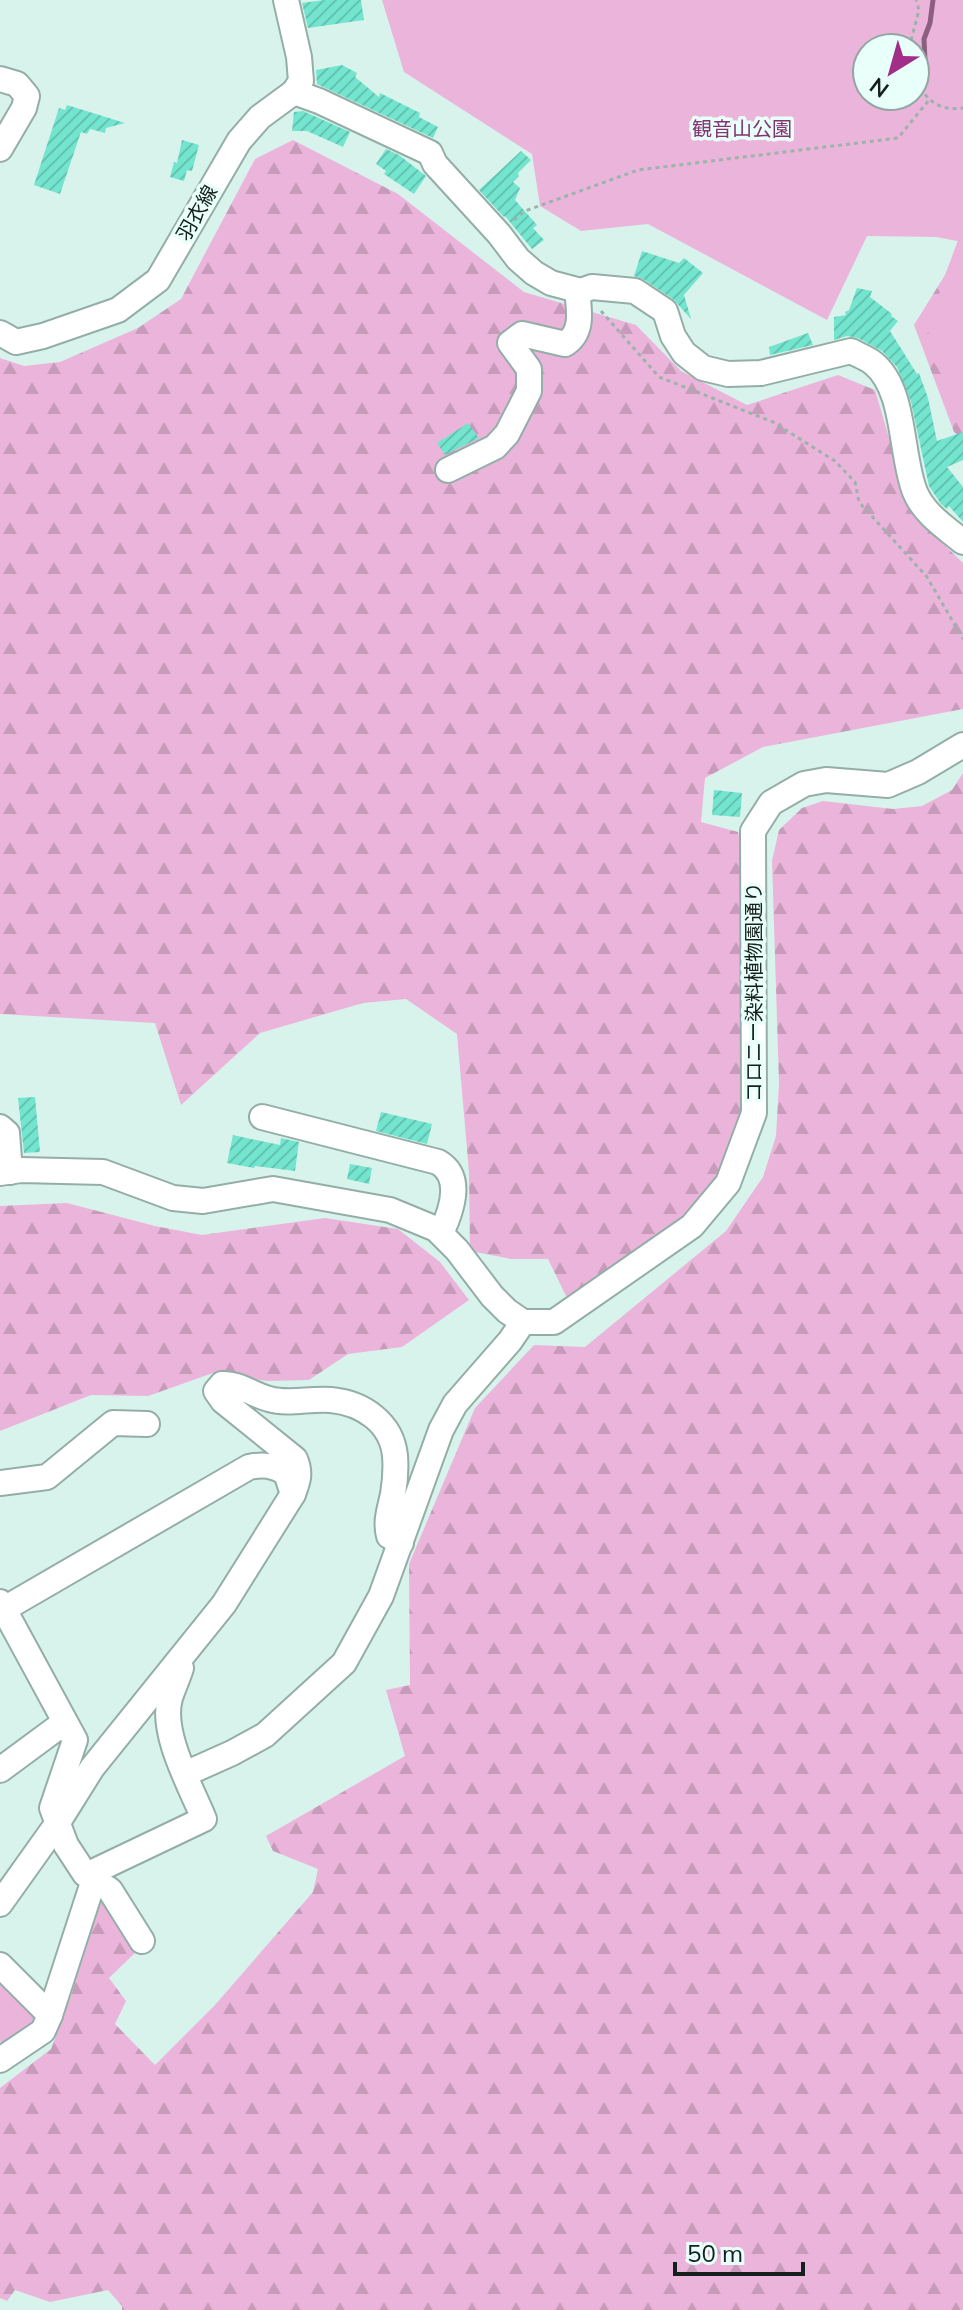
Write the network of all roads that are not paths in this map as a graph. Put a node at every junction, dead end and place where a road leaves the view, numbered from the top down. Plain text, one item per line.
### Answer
1 (286, 0) edge
2 (0, 79) edge
3 (294, 92) junction
4 (0, 149) edge
5 (577, 290) junction
6 (0, 333) edge
7 (448, 470) dead end
8 (963, 542) edge
9 (963, 745) edge
10 (262, 1117) dead end
11 (0, 1127) edge
12 (5, 1172) edge
13 (441, 1233) junction
14 (523, 1322) junction
15 (147, 1424) dead end
16 (0, 1483) edge
17 (293, 1494) junction
18 (401, 1543) junction
19 (2, 1606) edge
20 (10, 1644) edge
21 (185, 1650) junction
22 (65, 1722) junction
23 (0, 1770) edge
24 (185, 1774) junction
25 (57, 1824) junction
26 (95, 1882) junction
27 (0, 1904) edge
28 (142, 1941) dead end
29 (0, 1965) edge
30 (50, 2015) junction
31 (0, 2060) edge

1 - 3 street
2 - 4 street
3 - 5 street
3 - 6 street, 羽衣線
5 - 7 street
5 - 8 street
9 - 14 street, コロニー染料植物園通り
10 - 13 street
11 - 12 street
12 - 13 street
13 - 14 street
14 - 18 street
15 - 16 street
17 - 18 street
17 - 19 street
17 - 21 street
18 - 24 street
19 - 20 street
20 - 22 street
21 - 24 street
21 - 25 street
22 - 23 street
22 - 25 street
24 - 26 street
25 - 26 street
25 - 27 street
26 - 28 street
26 - 30 street
29 - 30 street
30 - 31 street

